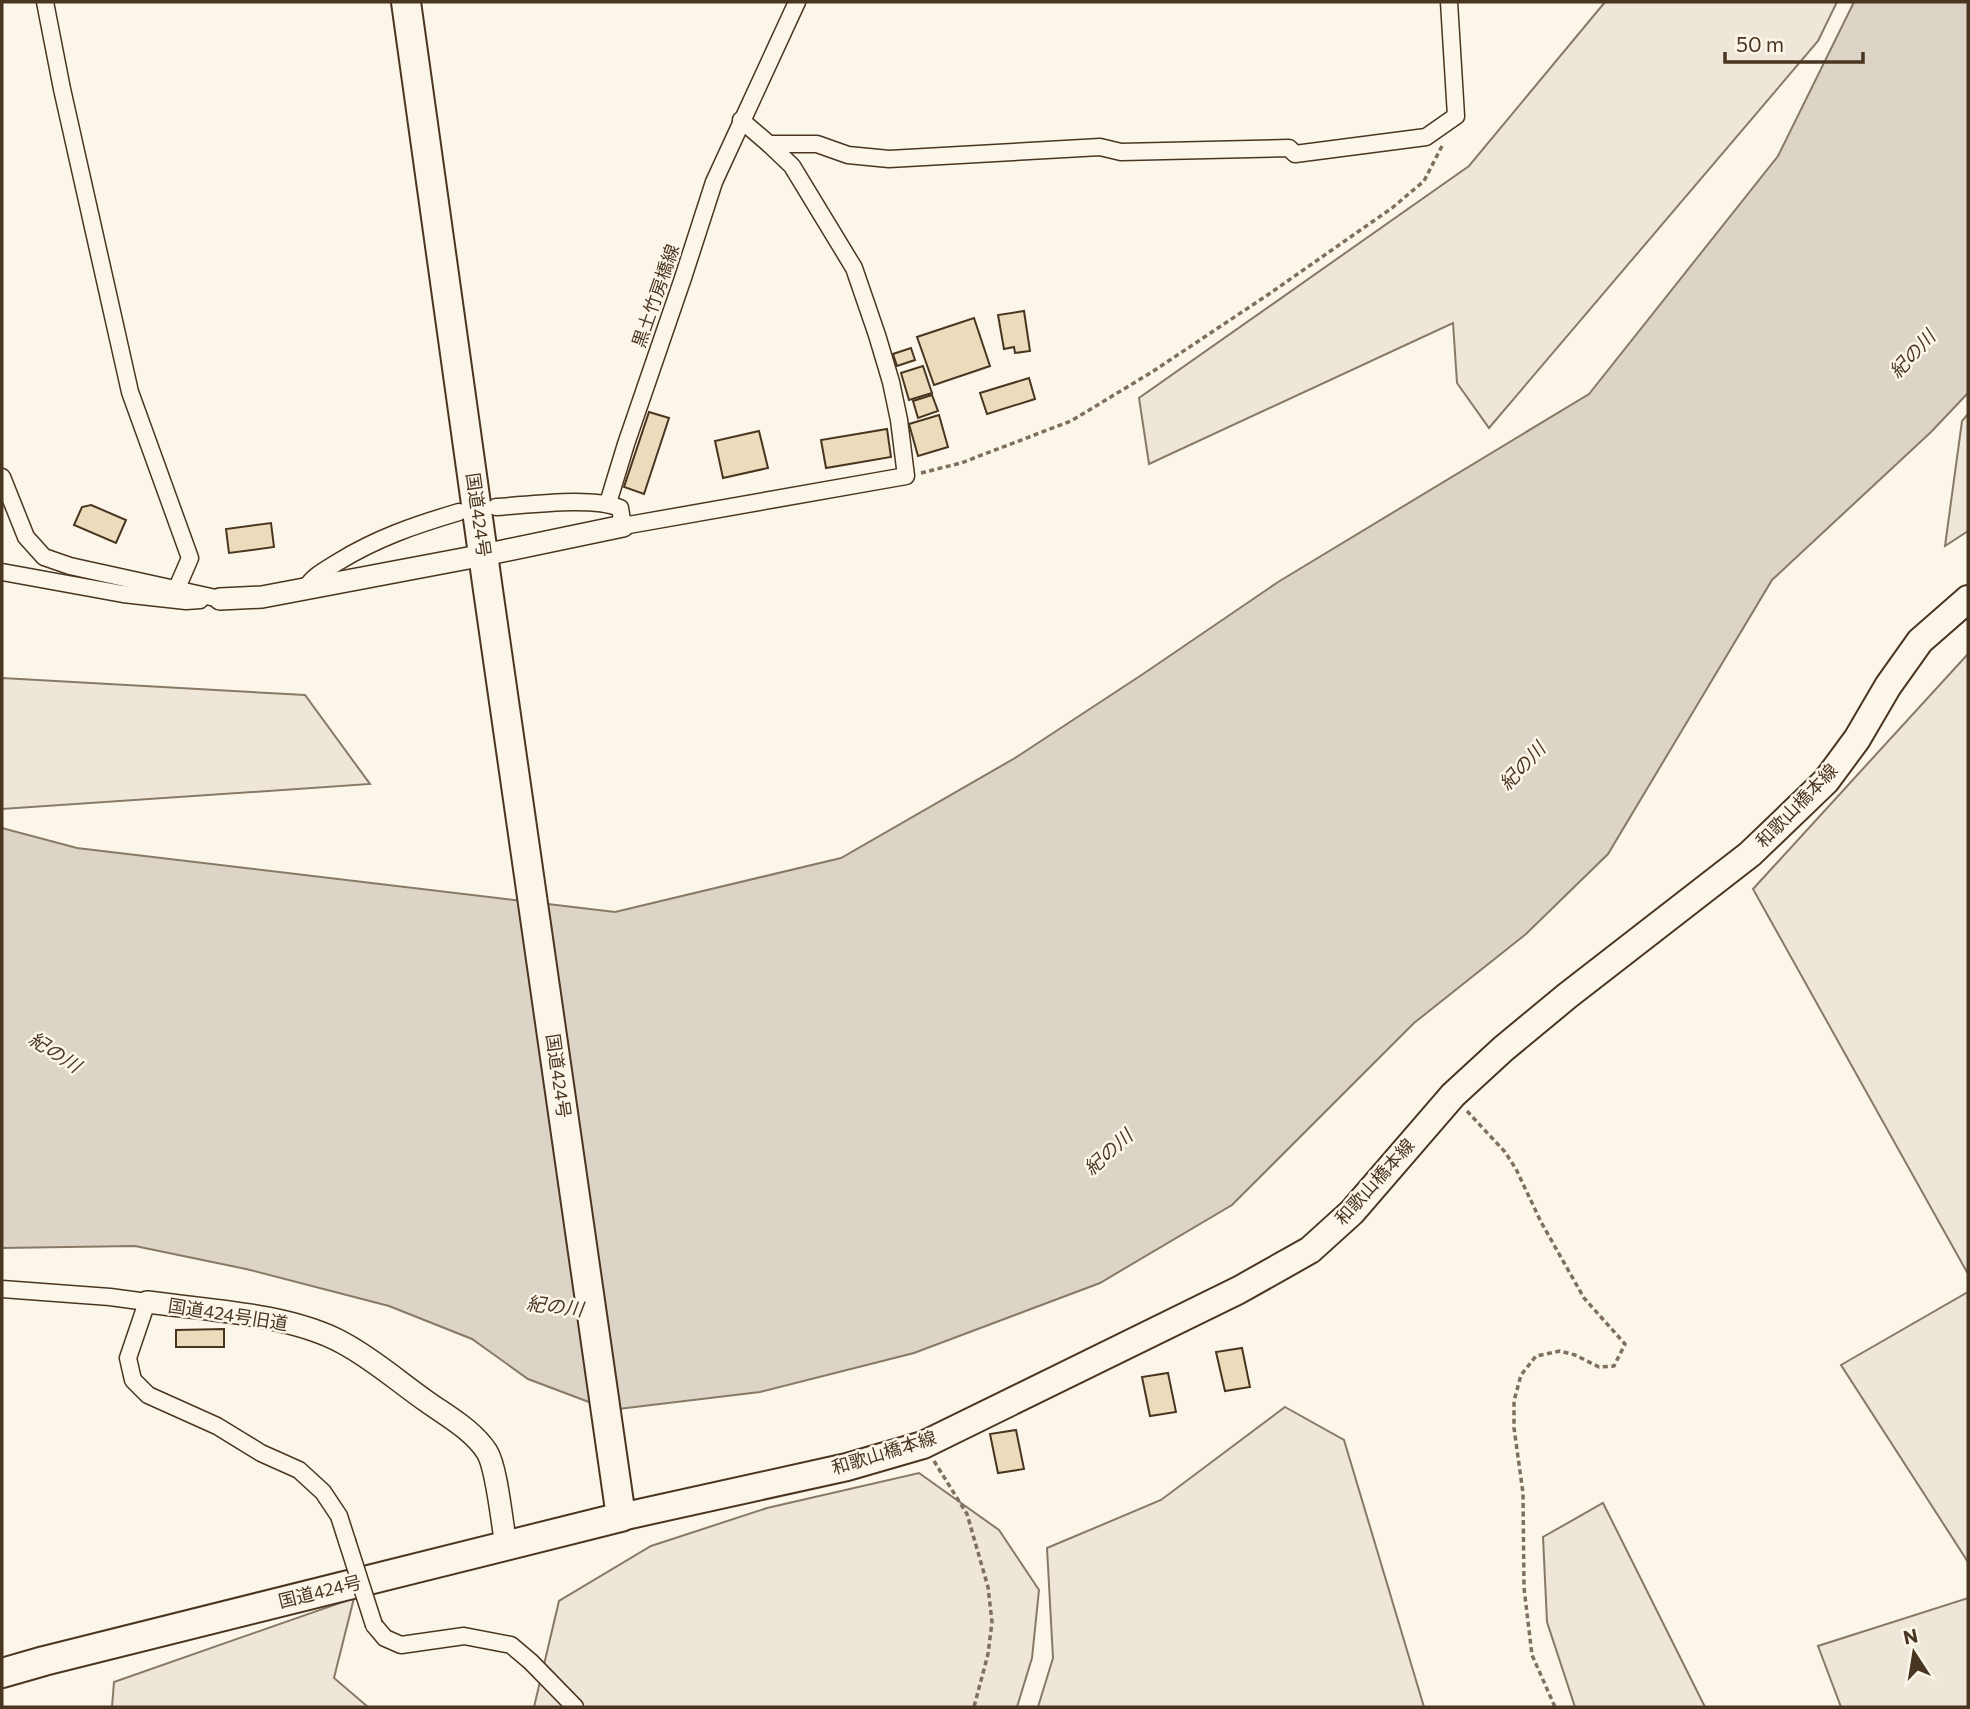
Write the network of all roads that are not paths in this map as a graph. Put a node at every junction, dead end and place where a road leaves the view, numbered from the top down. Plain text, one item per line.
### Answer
1 (45, 2) edge
2 (406, 2) edge
3 (797, 2) edge
4 (1450, 2) edge
5 (741, 120) junction
6 (769, 144) junction
7 (2, 477) edge
8 (608, 503) junction
9 (496, 507) dead end
10 (459, 512) dead end
11 (623, 526) junction
12 (484, 555) junction
13 (2, 572) edge
14 (177, 588) junction
15 (304, 589) junction
16 (220, 599) junction
17 (1968, 599) edge
18 (2, 1289) edge
19 (147, 1302) junction
20 (621, 1517) junction
21 (506, 1545) junction
22 (2, 1673) edge
23 (575, 1707) edge

1 - 14 street
2 - 12 highway, 国道424号
3 - 5 street, 黒土竹房橋線
4 - 6 street
5 - 6 street
5 - 8 street, 黒土竹房橋線
6 - 11 street
7 - 14 street
8 - 9 street
8 - 11 street
10 - 15 street
11 - 12 street
12 - 15 street
12 - 20 highway, 国道424号
13 - 16 street
14 - 16 street
15 - 16 street
17 - 20 main road, 和歌山橋本線
18 - 19 street, 国道424号旧道
19 - 21 street, 国道424号旧道
19 - 23 street, bridge
20 - 21 highway, 国道424号
21 - 22 highway, 国道424号

